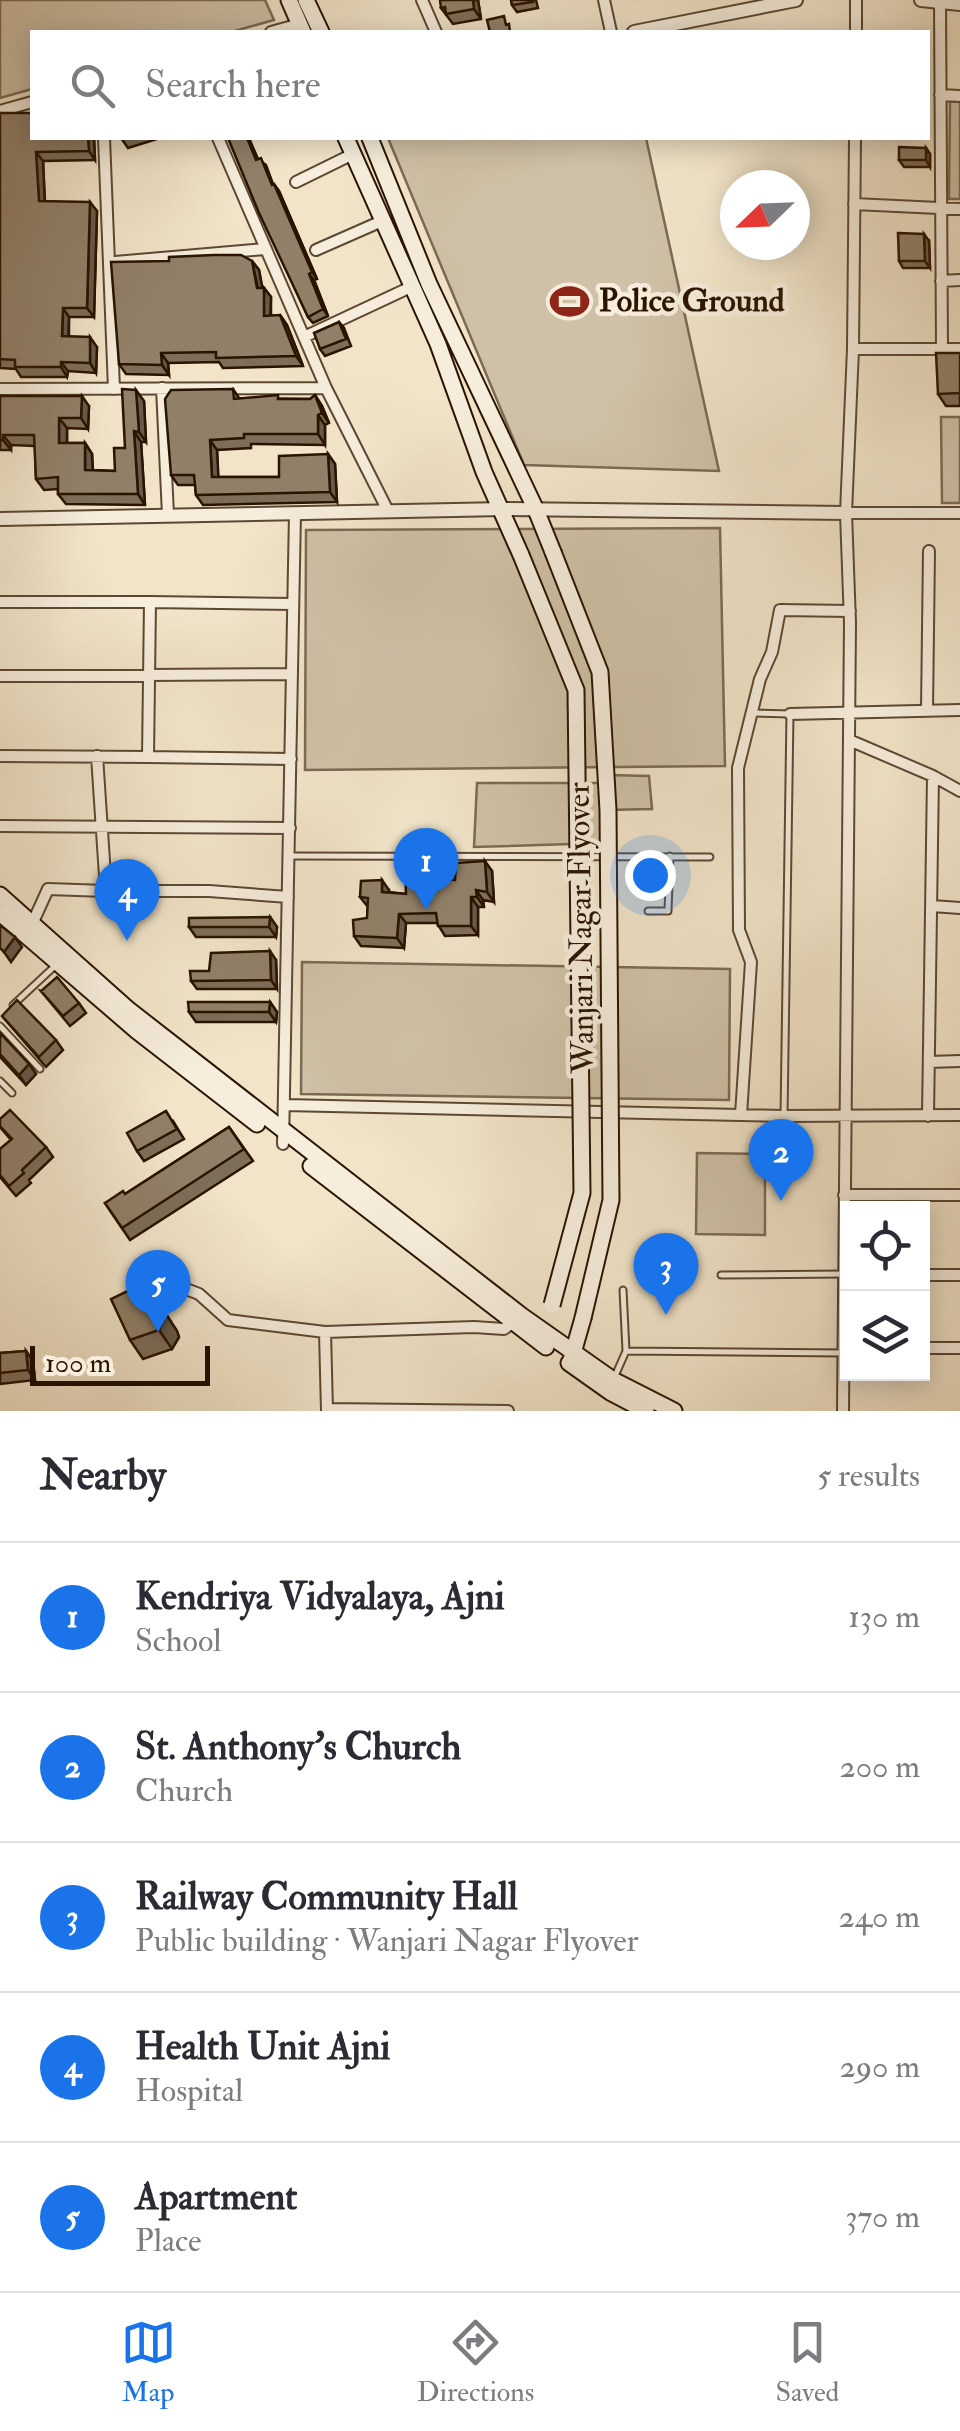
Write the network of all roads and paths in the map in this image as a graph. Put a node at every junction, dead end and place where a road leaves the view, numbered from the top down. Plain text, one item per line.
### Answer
1 (289, 0) edge
2 (306, 0) edge
3 (422, 0) edge
4 (604, 0) edge
5 (796, 0) edge
6 (856, 0) edge
7 (921, 0) edge
8 (953, 2) edge
9 (301, 28) edge
10 (320, 30) edge
11 (435, 30) edge
12 (611, 30) edge
13 (644, 30) edge
14 (856, 30) edge
15 (940, 95) junction
16 (960, 96) edge
17 (30, 103) edge
18 (0, 112) edge
19 (104, 140) edge
20 (219, 140) edge
21 (347, 140) edge
22 (371, 140) edge
23 (855, 140) edge
24 (353, 154) junction
25 (296, 182) dead end
26 (854, 204) junction
27 (941, 209) junction
28 (960, 209) edge
29 (382, 221) junction
30 (264, 249) junction
31 (316, 250) dead end
32 (109, 263) junction
33 (941, 280) junction
34 (960, 280) edge
35 (413, 286) junction
36 (304, 338) junction
37 (942, 348) junction
38 (960, 348) edge
39 (853, 349) junction
40 (162, 388) junction
41 (326, 388) junction
42 (0, 389) edge
43 (114, 389) junction
44 (504, 509) junction
45 (536, 510) junction
46 (388, 511) junction
47 (295, 513) junction
48 (846, 513) junction
49 (960, 513) edge
50 (168, 515) junction
51 (0, 519) edge
52 (929, 551) dead end
53 (0, 602) edge
54 (150, 602) junction
55 (294, 604) junction
56 (850, 611) junction
57 (292, 674) junction
58 (149, 675) junction
59 (0, 676) edge
60 (926, 710) junction
61 (960, 710) edge
62 (849, 712) junction
63 (752, 713) junction
64 (790, 714) junction
65 (849, 740) junction
66 (0, 756) edge
67 (96, 756) junction
68 (148, 757) junction
69 (291, 760) junction
70 (933, 776) junction
71 (960, 791) edge
72 (0, 826) edge
73 (100, 826) junction
74 (290, 828) junction
75 (289, 856) junction
76 (670, 856) junction
77 (710, 856) dead end
78 (106, 891) junction
79 (0, 895) edge
80 (288, 897) junction
81 (932, 906) junction
82 (960, 908) edge
83 (648, 910) dead end
84 (0, 913) edge
85 (33, 922) junction
86 (58, 964) junction
87 (10, 1008) edge
88 (0, 1026) edge
89 (960, 1061) edge
90 (929, 1062) junction
91 (40, 1069) edge
92 (0, 1081) edge
93 (12, 1093) dead end
94 (285, 1105) junction
95 (742, 1115) junction
96 (960, 1115) edge
97 (784, 1116) junction
98 (845, 1116) junction
99 (928, 1116) junction
100 (283, 1138) junction
101 (844, 1194) junction
102 (960, 1195) edge
103 (844, 1201) edge
104 (146, 1270) dead end
105 (721, 1274) dead end
106 (840, 1274) edge
107 (930, 1274) edge
108 (960, 1274) edge
109 (623, 1290) dead end
110 (512, 1322) junction
111 (325, 1332) junction
112 (542, 1338) junction
113 (930, 1348) edge
114 (960, 1348) edge
115 (840, 1349) edge
116 (626, 1351) junction
117 (572, 1359) junction
118 (613, 1380) junction
119 (843, 1381) edge
120 (327, 1410) edge
121 (508, 1411) edge
122 (646, 1411) edge
123 (674, 1411) edge
124 (843, 1411) edge

1 - 9 main road
2 - 10 main road
3 - 11 street
4 - 12 street
5 - 13 street
6 - 14 street
7 - 8 street
8 - 15 street
15 - 16 street
15 - 27 street
17 - 18 street
19 - 32 street
20 - 30 street
21 - 24 main road, Wanjari Nagar Flyover
22 - 45 main road, Wanjari Nagar Flyover
23 - 26 street
24 - 25 street
24 - 29 main road, Wanjari Nagar Flyover
26 - 27 street
26 - 39 street
27 - 28 street
27 - 33 street
29 - 31 street
29 - 35 main road, Wanjari Nagar Flyover
30 - 32 street
30 - 36 street
32 - 43 street
33 - 34 street
33 - 37 street
35 - 36 street
35 - 44 main road, Wanjari Nagar Flyover
36 - 41 street
37 - 38 street
37 - 39 street
39 - 48 street
40 - 41 street
40 - 43 street
40 - 50 street
41 - 46 street
42 - 43 street
44 - 45 street
44 - 46 street
44 - 112 main road, Wanjari Nagar Flyover, bridge
45 - 48 street
45 - 117 main road, Wanjari Nagar Flyover, bridge
46 - 47 street
47 - 50 street
47 - 55 street
48 - 49 street
48 - 56 street
50 - 51 street
52 - 60 street
53 - 54 street
54 - 55 street
54 - 58 street
55 - 57 street
56 - 62 street
56 - 63 street
57 - 58 street
57 - 69 street
58 - 59 street
58 - 68 street
60 - 61 street
60 - 62 street
62 - 64 street
62 - 65 street
63 - 64 lane
63 - 95 street
64 - 97 lane
65 - 70 street
65 - 98 street
66 - 67 street
67 - 68 street
67 - 73 street
68 - 69 street
69 - 74 street
70 - 71 street
70 - 81 street
72 - 73 street
73 - 74 street
73 - 78 street
74 - 75 street
75 - 76 lane
75 - 80 street
76 - 77 lane
76 - 83 lane
78 - 80 street
78 - 85 street
79 - 85 main road
80 - 94 street
81 - 82 street
81 - 90 street
84 - 86 main road
85 - 100 main road
86 - 87 lane
86 - 100 main road
88 - 91 lane
89 - 90 street
90 - 99 street
92 - 93 lane
94 - 95 street
94 - 100 street
95 - 97 street
96 - 99 street
97 - 98 street
98 - 99 street
98 - 101 street
100 - 110 main road
100 - 112 main road
101 - 102 street
101 - 103 street
104 - 111 street
105 - 106 lane
107 - 108 street
109 - 116 lane
110 - 111 street
110 - 112 main road
111 - 120 street
112 - 117 main road
113 - 114 street
115 - 116 lane
116 - 118 lane
117 - 118 main road
117 - 122 main road
118 - 123 main road
119 - 124 street
120 - 121 street

